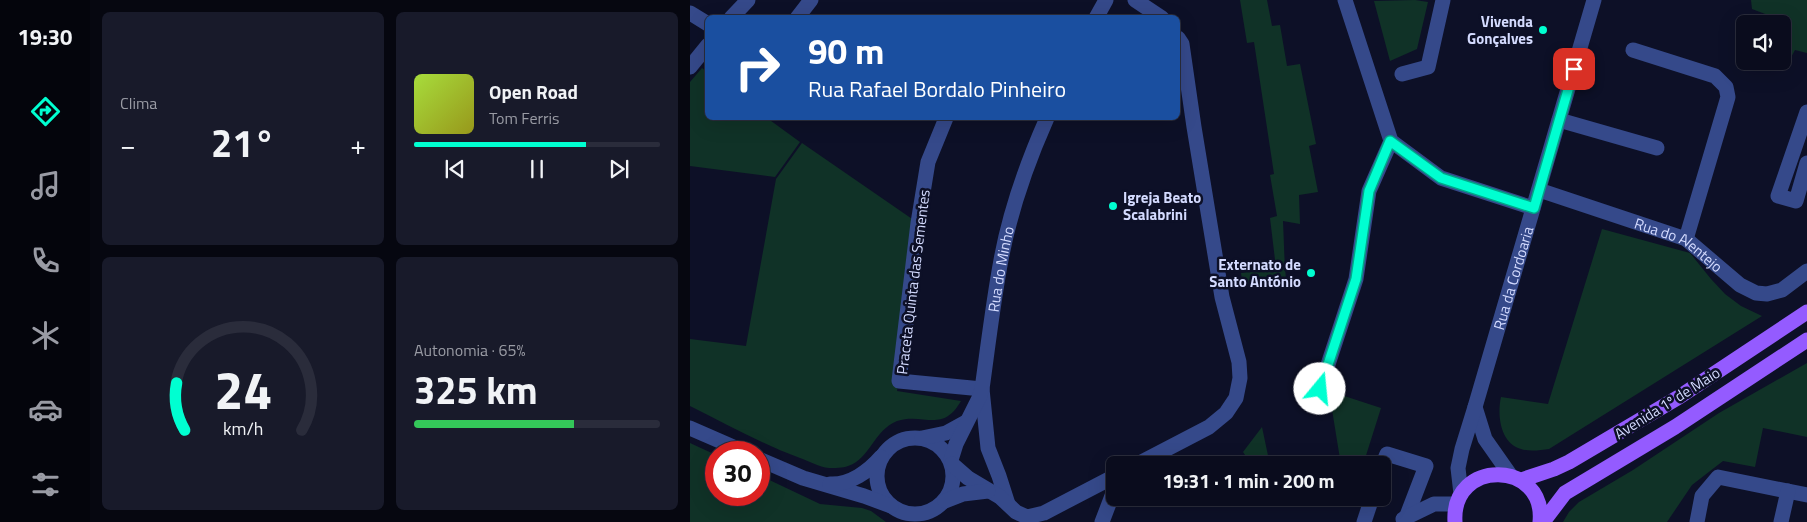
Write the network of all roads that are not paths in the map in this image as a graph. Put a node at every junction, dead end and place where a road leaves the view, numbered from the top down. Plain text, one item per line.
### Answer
1 (748, 0) edge
2 (811, 0) edge
3 (1106, 0) edge
4 (1135, 0) edge
5 (1345, 0) edge
6 (1443, 0) edge
7 (1594, 0) edge
8 (690, 13) edge
9 (735, 15) edge
10 (799, 15) edge
11 (1098, 15) edge
12 (1158, 15) edge
13 (705, 22) edge
14 (1180, 41) edge
15 (705, 49) edge
16 (1633, 50) dead end
17 (690, 67) edge
18 (1402, 74) dead end
19 (1807, 112) edge
20 (945, 120) edge
21 (1046, 120) edge
22 (1559, 120) junction
23 (1390, 141) junction
24 (1657, 148) dead end
25 (1807, 163) edge
26 (1539, 190) junction
27 (1534, 208) junction
28 (1686, 239) junction
29 (1807, 271) edge
30 (1807, 312) edge
31 (1807, 340) edge
32 (982, 389) junction
33 (1320, 389) dead end
34 (1475, 410) junction
35 (966, 422) junction
36 (690, 428) edge
37 (922, 438) junction
38 (719, 441) edge
39 (885, 453) junction
40 (1153, 456) edge
41 (1386, 456) edge
42 (951, 462) junction
43 (770, 464) edge
44 (1516, 478) junction
45 (1106, 481) edge
46 (824, 484) junction
47 (988, 491) junction
48 (1788, 491) junction
49 (1807, 495) edge
50 (1458, 499) junction
51 (944, 502) junction
52 (1008, 504) junction
53 (1108, 506) edge
54 (1369, 506) edge
55 (899, 513) edge
56 (1402, 520) edge
57 (937, 522) edge
58 (1102, 522) edge
59 (1364, 522) edge
60 (1443, 522) edge
61 (1455, 522) edge
62 (1542, 522) edge
63 (1697, 522) edge
64 (1781, 522) edge

1 - 9 street
2 - 10 street
3 - 11 street
4 - 12 street
5 - 23 street
6 - 18 street
7 - 22 street, Rua da Cordoaria
8 - 13 street
14 - 40 street
15 - 17 street
16 - 28 street
19 - 25 street
20 - 32 street, Praceta Quinta das Sementes
21 - 32 street, Rua do Minho
22 - 24 street
22 - 26 street, Rua da Cordoaria
23 - 27 street
23 - 33 street
26 - 27 street, Rua da Cordoaria
26 - 28 street, Rua do Alentejo
27 - 34 street, Rua da Cordoaria
28 - 29 street, Rua do Alentejo
30 - 44 main road, Avenida 1º de Maio
31 - 62 main road, Avenida 1º de Maio
32 - 35 street, Rua do Minho
32 - 52 street
34 - 44 street
34 - 50 street, Rua da Cordoaria
35 - 37 street
35 - 42 street, Rua do Minho
36 - 38 street
37 - 39 street
37 - 42 street
39 - 46 street
39 - 55 street
41 - 56 street
42 - 47 street
42 - 51 street
43 - 46 street
44 - 50 main road, Avenida 1º de Maio
44 - 62 main road
45 - 52 street
46 - 55 street
47 - 51 street
47 - 52 street
48 - 49 street
48 - 63 street
48 - 64 street
50 - 56 street
50 - 60 main road
50 - 61 main road
51 - 55 street
51 - 57 street
53 - 58 street
54 - 59 street

